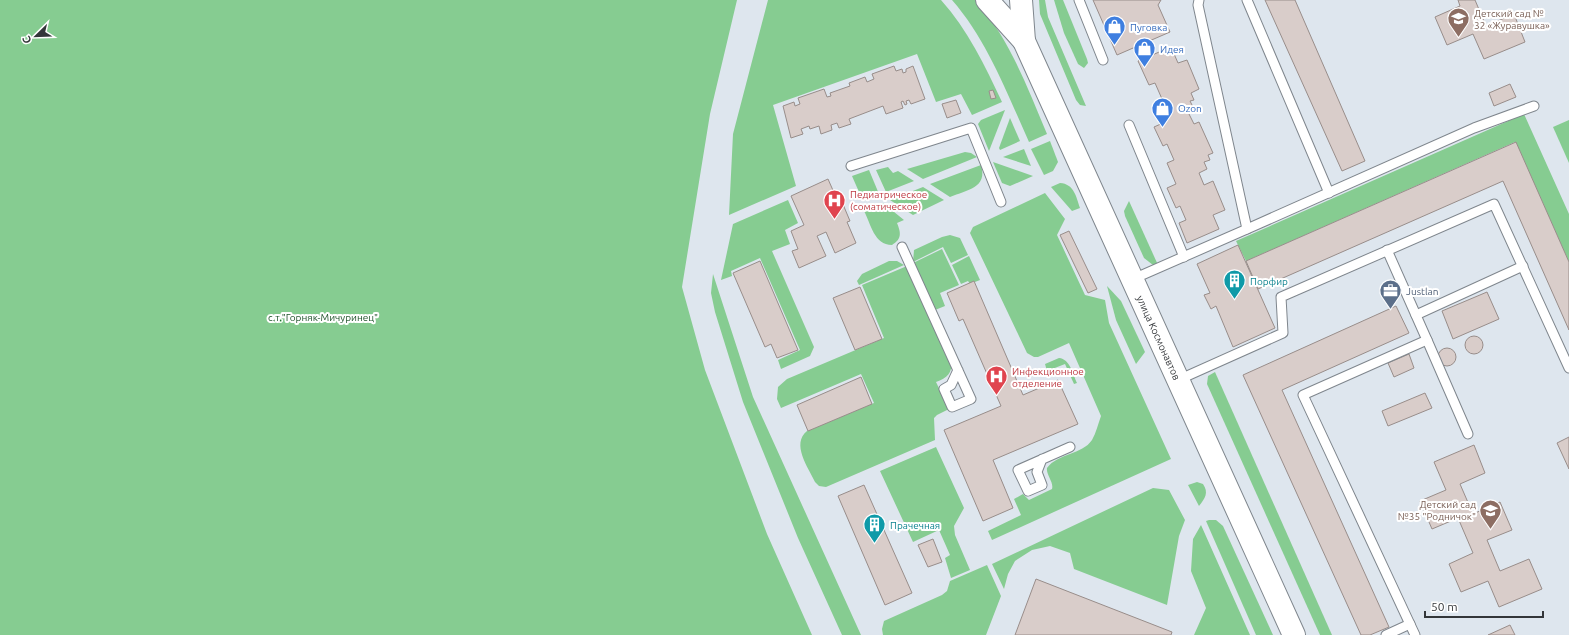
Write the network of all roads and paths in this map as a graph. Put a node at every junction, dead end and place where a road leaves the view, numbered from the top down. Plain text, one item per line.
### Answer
1 (987, 0) edge
2 (1021, 0) edge
3 (1079, 0) edge
4 (1199, 0) edge
5 (1247, 0) edge
6 (1024, 41) junction
7 (1103, 60) dead end
8 (1534, 106) dead end
9 (1129, 125) dead end
10 (851, 166) dead end
11 (1329, 193) junction
12 (1001, 202) dead end
13 (1247, 229) junction
14 (902, 247) dead end
15 (1387, 250) junction
16 (1184, 257) junction
17 (1523, 266) junction
18 (1133, 279) junction
19 (1416, 315) junction
20 (1427, 340) junction
21 (1569, 368) edge
22 (958, 370) dead end
23 (1178, 380) junction
24 (1468, 434) dead end
25 (1070, 447) dead end
26 (1042, 459) dead end
27 (1410, 624) junction
28 (1294, 635) edge
29 (1386, 635) edge
30 (1415, 635) edge

1 - 6 main road, улица Космонавтов
2 - 6 main road, улица Космонавтов
3 - 7 lane
4 - 13 lane
5 - 11 lane
6 - 18 main road, улица Космонавтов
8 - 11 lane
9 - 16 lane
10 - 12 lane
11 - 13 lane
13 - 16 lane
14 - 22 lane
15 - 17 lane
15 - 19 lane
15 - 23 lane
16 - 18 lane
17 - 19 lane
17 - 21 lane
18 - 23 main road, улица Космонавтов
19 - 20 lane
20 - 24 lane
20 - 27 lane
23 - 28 main road, улица Космонавтов
25 - 26 lane
27 - 29 lane
27 - 30 lane

